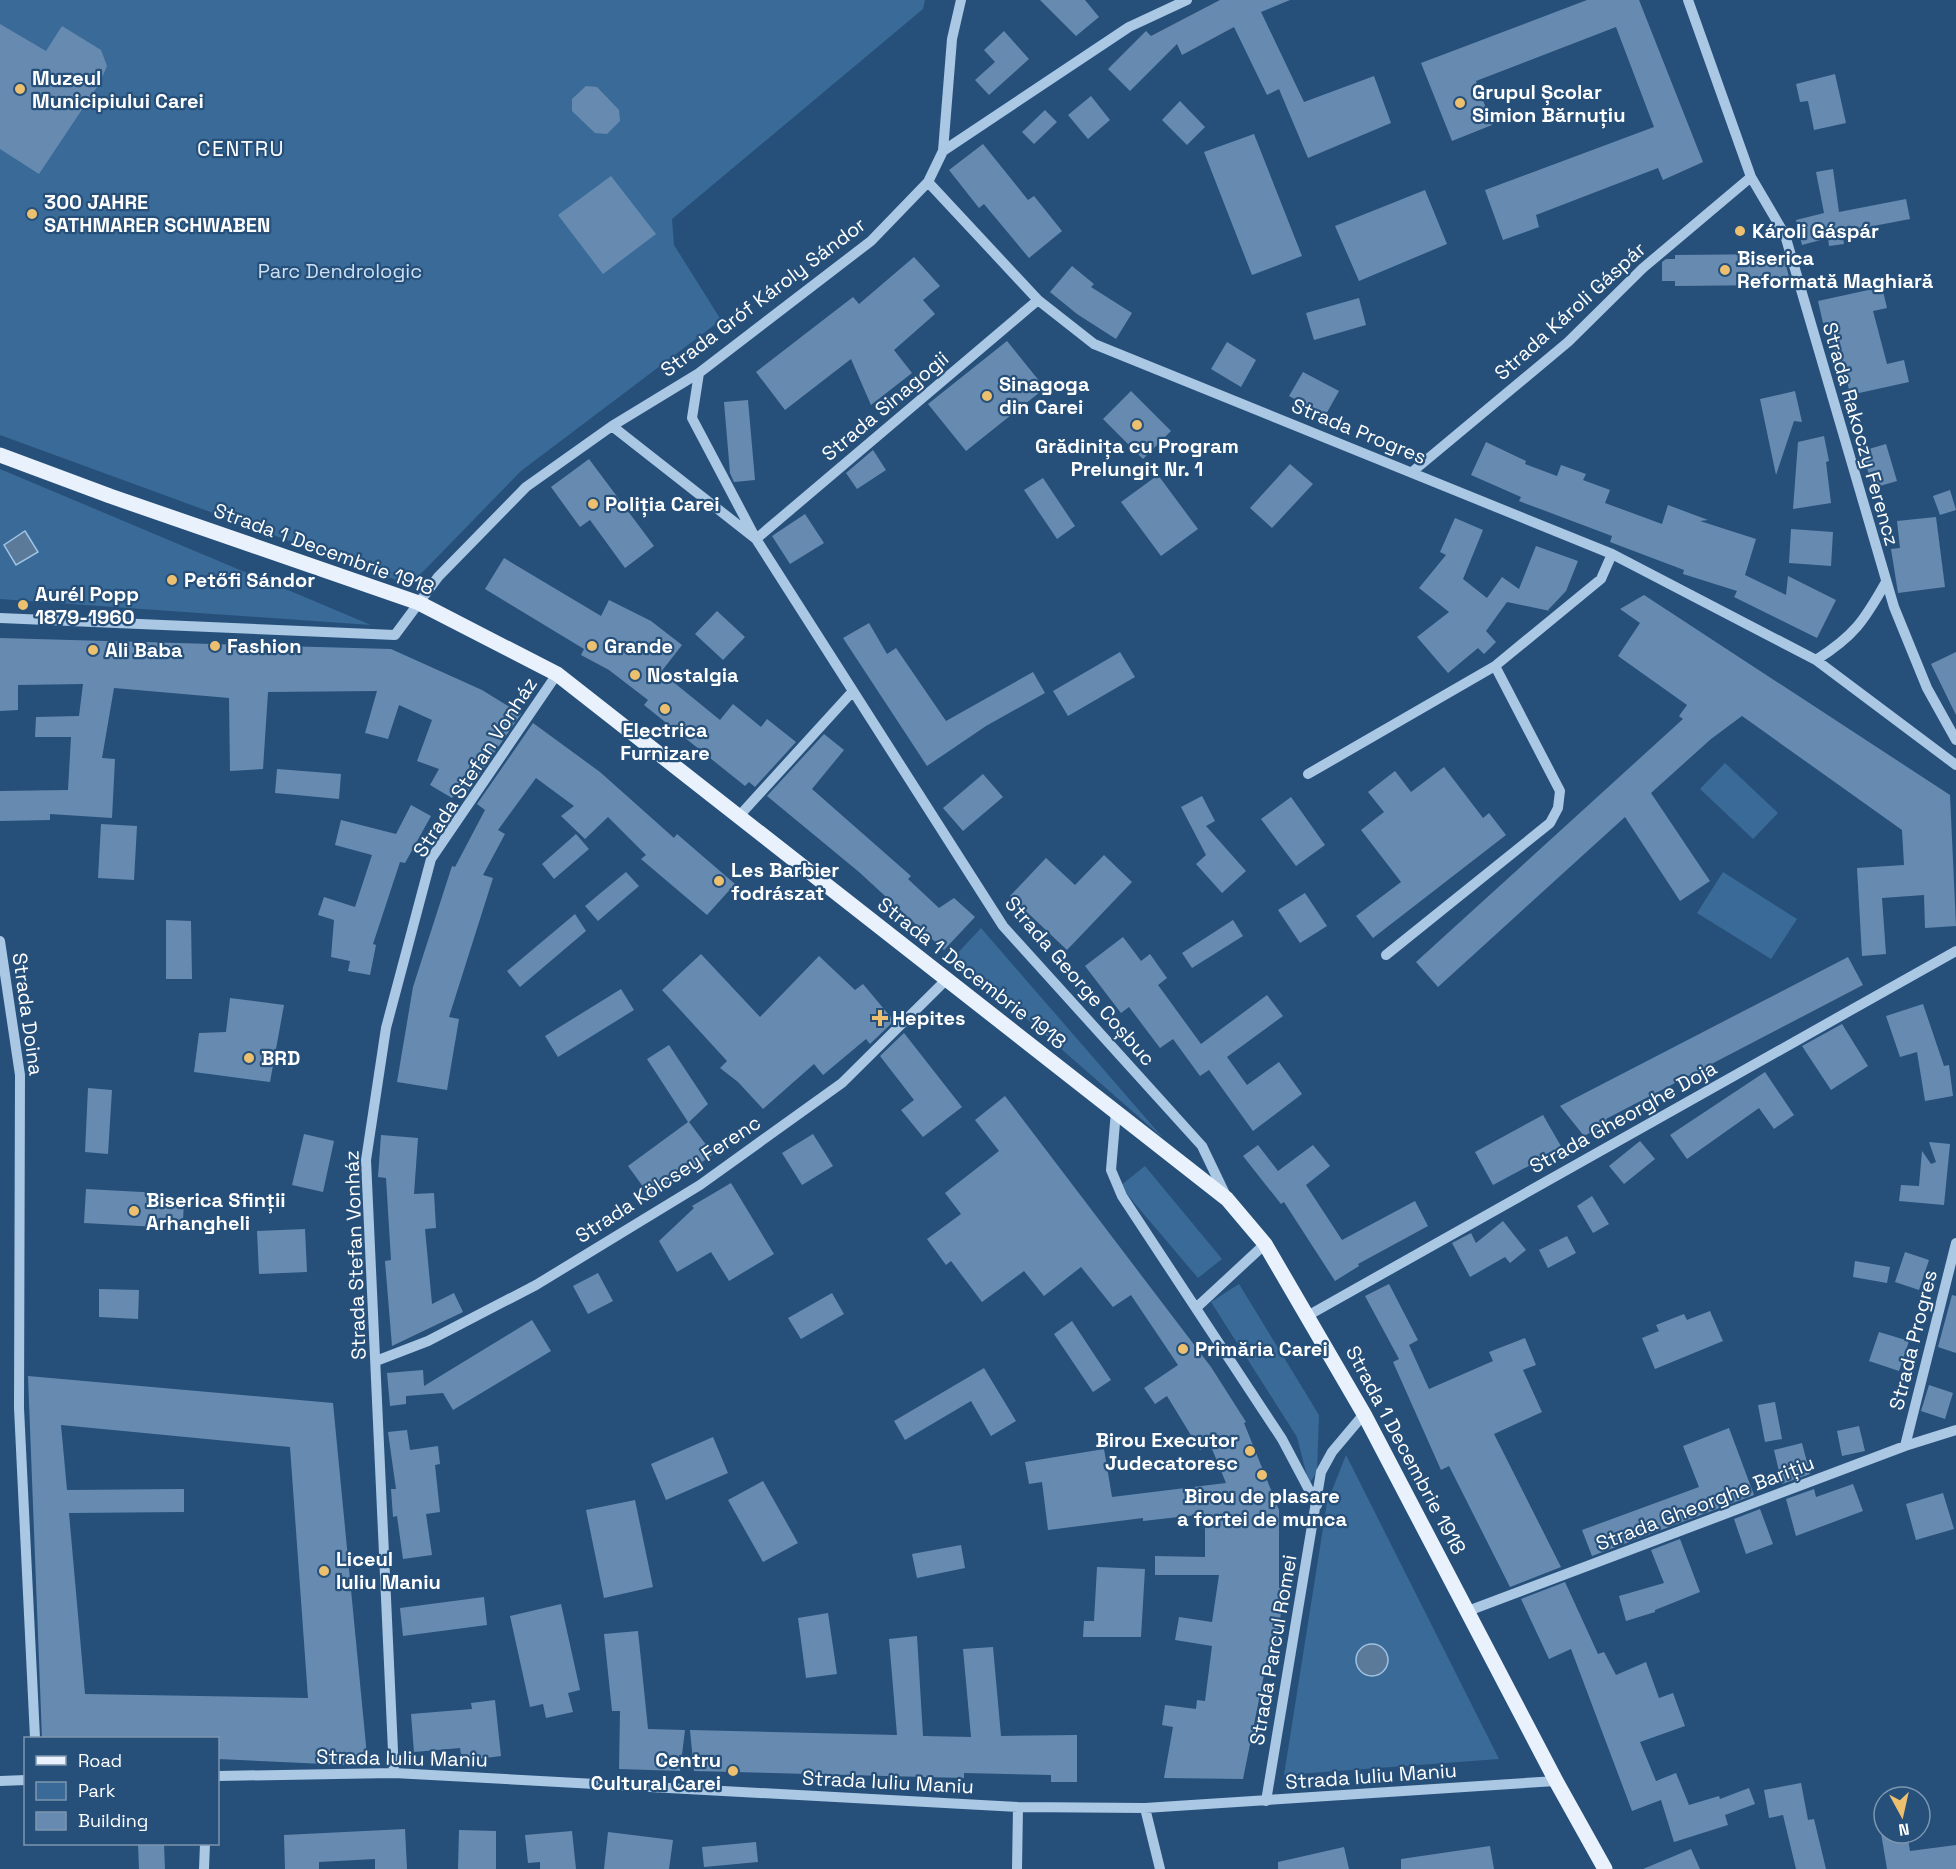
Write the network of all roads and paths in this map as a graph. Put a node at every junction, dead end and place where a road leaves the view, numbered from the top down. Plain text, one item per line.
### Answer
1 (961, 0) edge
2 (1187, 0) edge
3 (1688, 0) edge
4 (943, 151) junction
5 (1751, 177) junction
6 (928, 182) junction
7 (1038, 300) junction
8 (699, 373) junction
9 (612, 426) junction
10 (0, 455) edge
11 (1412, 472) junction
12 (756, 539) junction
13 (1611, 554) junction
14 (1886, 582) junction
15 (419, 603) junction
16 (0, 618) edge
17 (1816, 660) junction
18 (1495, 666) junction
19 (557, 674) junction
20 (853, 691) junction
21 (1956, 741) edge
22 (1956, 765) edge
23 (1308, 774) dead end
24 (740, 815) junction
25 (0, 941) edge
26 (1956, 951) edge
27 (1386, 955) dead end
28 (946, 980) junction
29 (1116, 1112) junction
30 (1227, 1199) junction
31 (1956, 1243) edge
32 (1265, 1244) junction
33 (1196, 1308) junction
34 (1309, 1315) junction
35 (376, 1360) junction
36 (1364, 1414) junction
37 (1956, 1430) edge
38 (1905, 1446) junction
39 (1317, 1505) junction
40 (1468, 1611) junction
41 (35, 1737) edge
42 (394, 1773) junction
43 (219, 1776) edge
44 (24, 1780) edge
45 (0, 1781) edge
46 (1556, 1781) junction
47 (1266, 1801) junction
48 (1018, 1807) junction
49 (1145, 1808) junction
50 (205, 1845) edge
51 (204, 1869) edge
52 (1017, 1869) edge
53 (1160, 1869) edge
54 (1605, 1869) edge

1 - 4 street, Strada Gróf Károly Sándor
2 - 4 street
3 - 5 street, Strada Rakoczy Ferencz
4 - 6 street, Strada Gróf Károly Sándor
5 - 11 street, Strada Károli Gáspár
5 - 14 street, Strada Rakoczy Ferencz
6 - 7 street, Strada Progres
6 - 8 street, Strada Gróf Károly Sándor
7 - 11 street, Strada Progres
7 - 12 street, Strada Sinagogii
8 - 9 street, Strada Gróf Károly Sándor
8 - 12 street, Strada George Coșbuc
9 - 12 street, Strada George Coșbuc
9 - 15 street, Strada Gróf Károly Sándor
10 - 15 main road, Strada 1 Decembrie 1918
11 - 13 street, Strada Progres
12 - 20 street, Strada George Coșbuc
13 - 17 street, Strada Progres
13 - 18 street
14 - 17 street
14 - 21 street, Strada Rakoczy Ferencz
15 - 16 street, Strada Gróf Károly Sándor
15 - 19 main road, Strada 1 Decembrie 1918
17 - 22 street, Strada Progres
18 - 23 street
18 - 27 street
19 - 24 main road, Strada 1 Decembrie 1918
19 - 35 street, Strada Stefan Vonház
20 - 24 street
20 - 30 street, Strada George Coșbuc
24 - 28 main road, Strada 1 Decembrie 1918
25 - 41 street, Strada Doina
26 - 34 street, Strada Gheorghe Doja
28 - 29 main road, Strada 1 Decembrie 1918
28 - 35 street, Strada Kölcsey Ferenc
29 - 30 main road, Strada 1 Decembrie 1918
29 - 33 street
30 - 32 main road, Strada 1 Decembrie 1918
31 - 38 street, Strada Progres
32 - 33 street
32 - 34 main road, Strada 1 Decembrie 1918
33 - 39 street
34 - 36 main road, Strada 1 Decembrie 1918
35 - 42 street, Strada Stefan Vonház
36 - 39 street, Strada Parcul Romei
36 - 40 main road, Strada 1 Decembrie 1918
37 - 38 street, Strada Gheorghe Barițiu
38 - 40 street, Strada Gheorghe Barițiu
39 - 47 street, Strada Parcul Romei
40 - 46 main road, Strada 1 Decembrie 1918
42 - 43 street, Strada Iuliu Maniu
42 - 48 street, Strada Iuliu Maniu
44 - 45 street
46 - 47 street, Strada Iuliu Maniu
46 - 54 main road, Strada 1 Decembrie 1918
47 - 49 street, Strada Iuliu Maniu
48 - 49 street, Strada Iuliu Maniu
48 - 52 street
49 - 53 street
50 - 51 street

